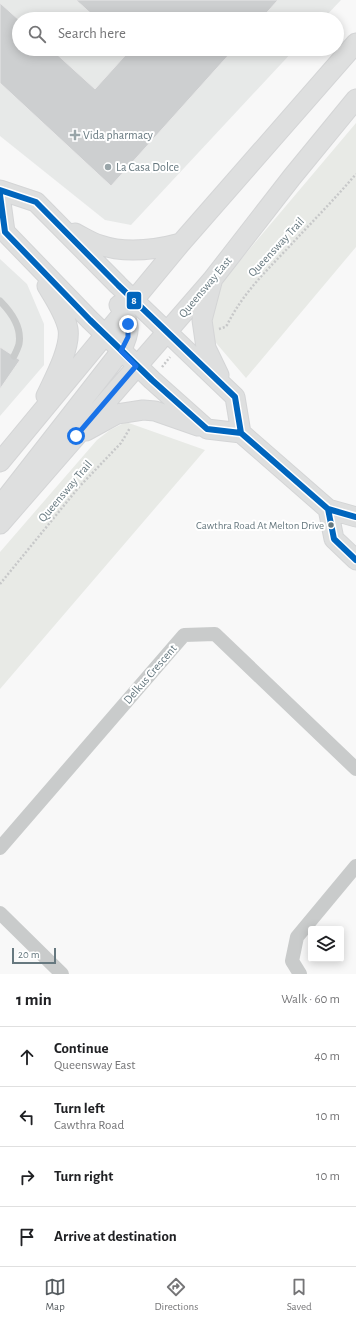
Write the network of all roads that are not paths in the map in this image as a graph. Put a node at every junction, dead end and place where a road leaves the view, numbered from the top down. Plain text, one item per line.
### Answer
1 (356, 43) edge
2 (356, 99) edge
3 (0, 190) edge
4 (0, 195) edge
5 (61, 226) junction
6 (181, 243) junction
7 (35, 264) junction
8 (212, 280) junction
9 (0, 301) edge
10 (129, 306) junction
11 (105, 336) junction
12 (174, 338) junction
13 (121, 351) junction
14 (14, 356) dead end
15 (136, 366) junction
16 (223, 385) junction
17 (32, 424) junction
18 (207, 429) junction
19 (240, 433) junction
20 (76, 436) junction
21 (0, 462) edge
22 (0, 506) edge
23 (328, 509) junction
24 (356, 517) edge
25 (0, 524) edge
26 (356, 560) edge
27 (356, 769) edge
28 (0, 848) edge
29 (356, 866) edge
30 (0, 913) edge
31 (62, 974) edge
32 (300, 974) edge

1 - 6 main road
2 - 8 main road, Queensway East
3 - 5 main road
4 - 7 main road
5 - 6 main road
5 - 10 main road
6 - 10 main road
7 - 11 main road
7 - 17 main road
8 - 12 main road, Queensway East
8 - 16 main road
9 - 14 lane
10 - 11 main road
10 - 12 main road
10 - 13 main road
11 - 13 main road
11 - 17 main road
12 - 15 main road, Queensway East
12 - 16 main road
13 - 15 main road
13 - 22 main road
15 - 18 main road
15 - 20 main road, Queensway East
16 - 19 main road
17 - 21 main road
18 - 19 main road
18 - 20 main road
19 - 23 main road
20 - 25 main road, Queensway East
23 - 24 main road
23 - 26 main road
27 - 28 street, Delkus Crescent
29 - 32 street
30 - 31 street

